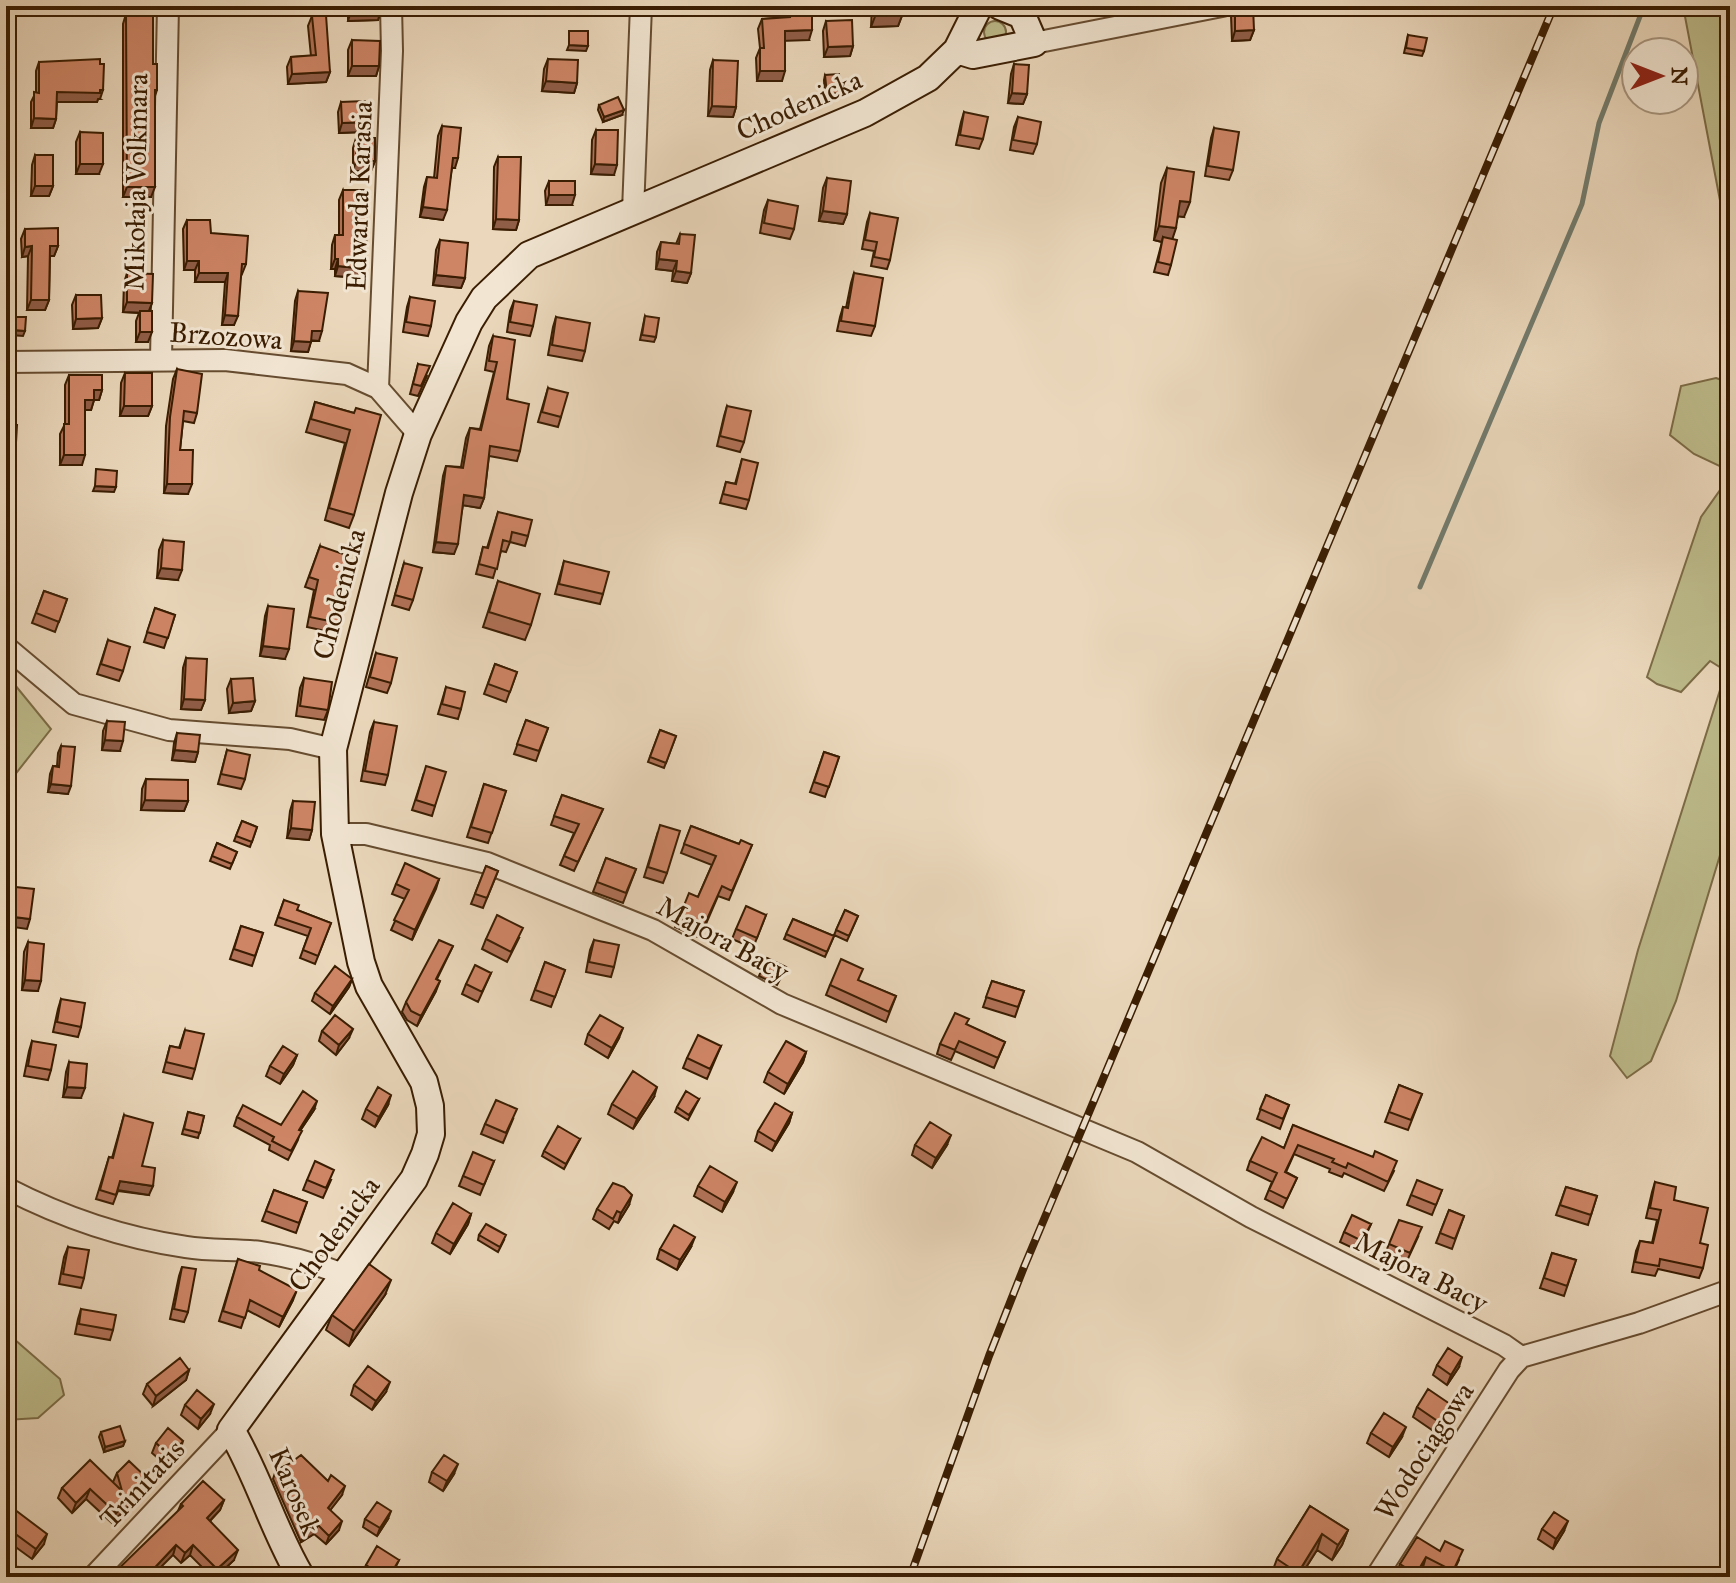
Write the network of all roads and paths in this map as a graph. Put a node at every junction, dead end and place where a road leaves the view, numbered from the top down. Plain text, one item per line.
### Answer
1 (168, 6) edge
2 (391, 6) edge
3 (641, 6) edge
4 (979, 6) edge
5 (1000, 6) edge
6 (1222, 6) edge
7 (1034, 43) junction
8 (957, 50) junction
9 (633, 211) junction
10 (161, 359) junction
11 (6, 362) edge
12 (378, 388) junction
13 (418, 434) junction
14 (6, 647) edge
15 (333, 749) junction
16 (335, 834) junction
17 (6, 1188) edge
18 (343, 1274) junction
19 (1730, 1290) edge
20 (1521, 1357) junction
21 (231, 1430) junction
22 (93, 1577) edge
23 (301, 1577) edge
24 (1376, 1577) edge

1 - 10 street, Mikołaja Volkmara
2 - 12 street, Edwarda Karasia
3 - 9 street
4 - 8 street, Chodenicka
5 - 7 street
6 - 7 street
7 - 8 street
8 - 9 street, Chodenicka
9 - 13 street, Chodenicka
10 - 11 street, Brzozowa
10 - 12 street, Brzozowa
12 - 13 street, Brzozowa
13 - 15 street, Chodenicka
14 - 15 street
15 - 16 street, Chodenicka
16 - 18 street, Chodenicka
16 - 20 street, Majora Bacy
17 - 18 street
18 - 21 street, Chodenicka
19 - 20 street
20 - 24 street, Wodociągowa
21 - 22 street, Trinitatis
21 - 23 street, Karosek

